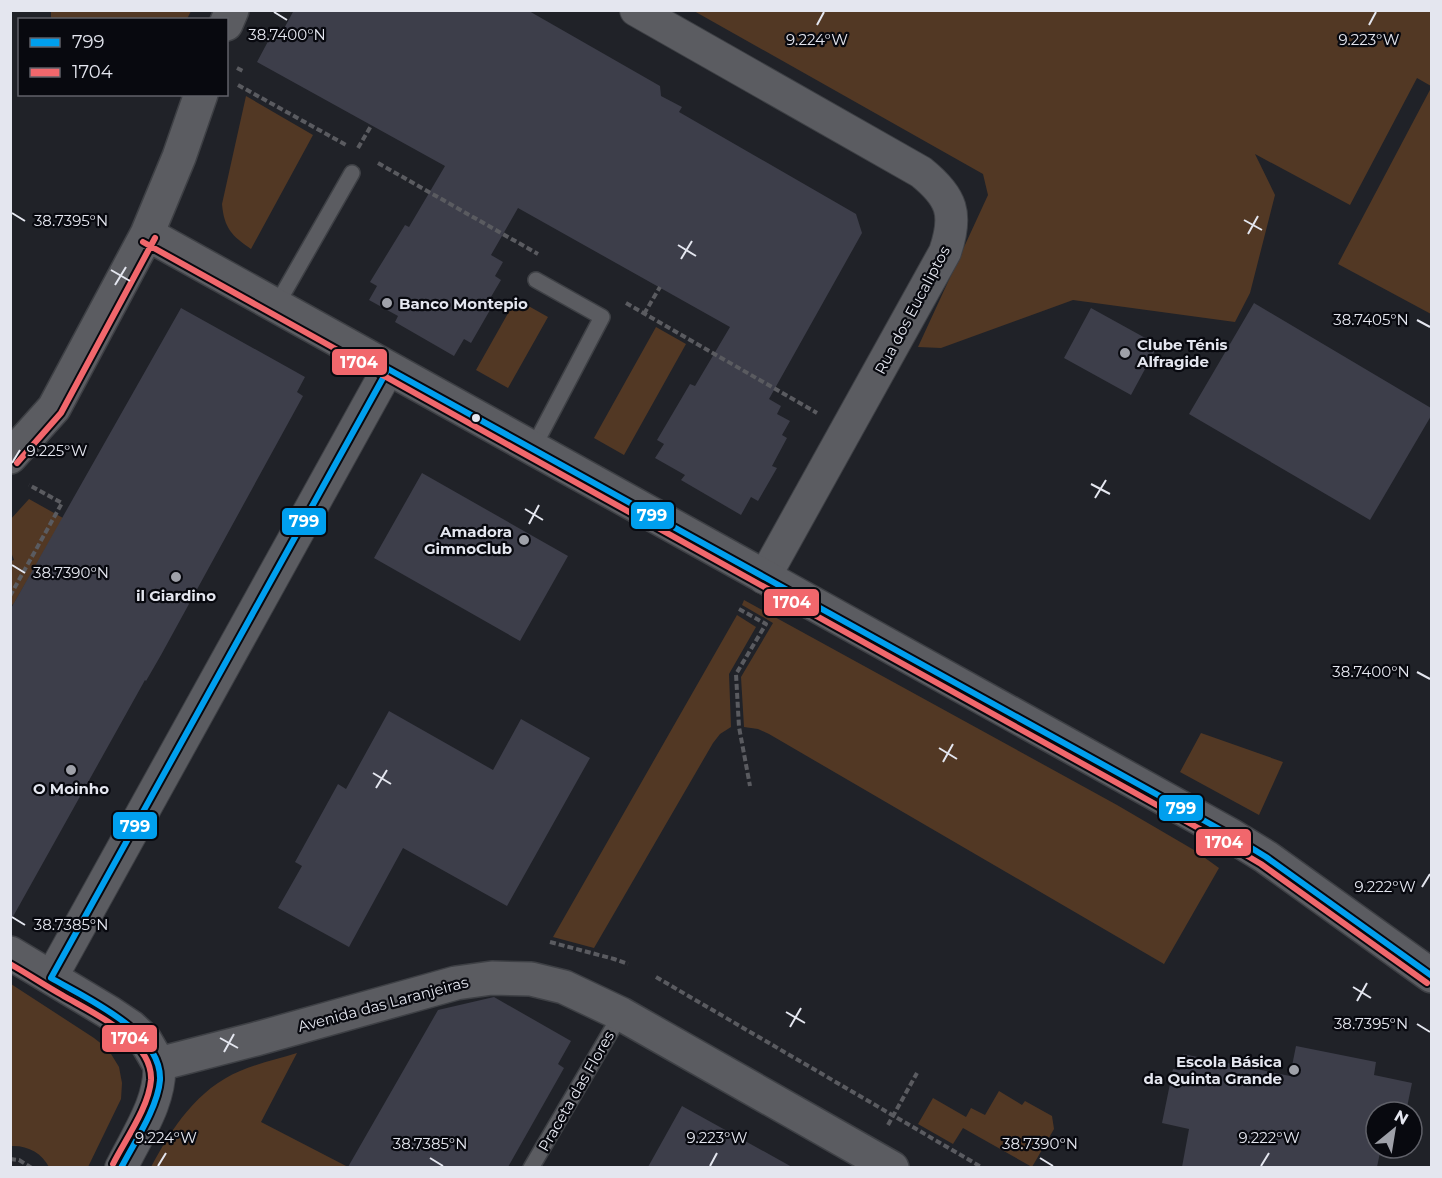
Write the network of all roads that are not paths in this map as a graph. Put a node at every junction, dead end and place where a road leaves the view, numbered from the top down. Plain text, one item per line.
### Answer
1 (636, 10) edge
2 (200, 96) edge
3 (352, 173) dead end
4 (147, 234) junction
5 (536, 280) dead end
6 (276, 306) junction
7 (388, 369) junction
8 (532, 450) junction
9 (16, 468) edge
10 (764, 578) junction
11 (10, 953) edge
12 (1431, 976) edge
13 (51, 978) junction
14 (621, 1014) junction
15 (159, 1064) junction
16 (121, 1167) edge
17 (531, 1167) edge
18 (892, 1167) edge

1 - 10 street, Rua dos Eucaliptos
2 - 4 street
3 - 6 lane
4 - 6 street
4 - 9 street
5 - 8 lane
6 - 7 street
7 - 8 street
7 - 13 street
8 - 10 street
10 - 12 street
11 - 13 street
13 - 15 street
14 - 15 street, Avenida das Laranjeiras
14 - 17 lane, Praceta das Flores
14 - 18 street, Avenida das Laranjeiras
15 - 16 street

